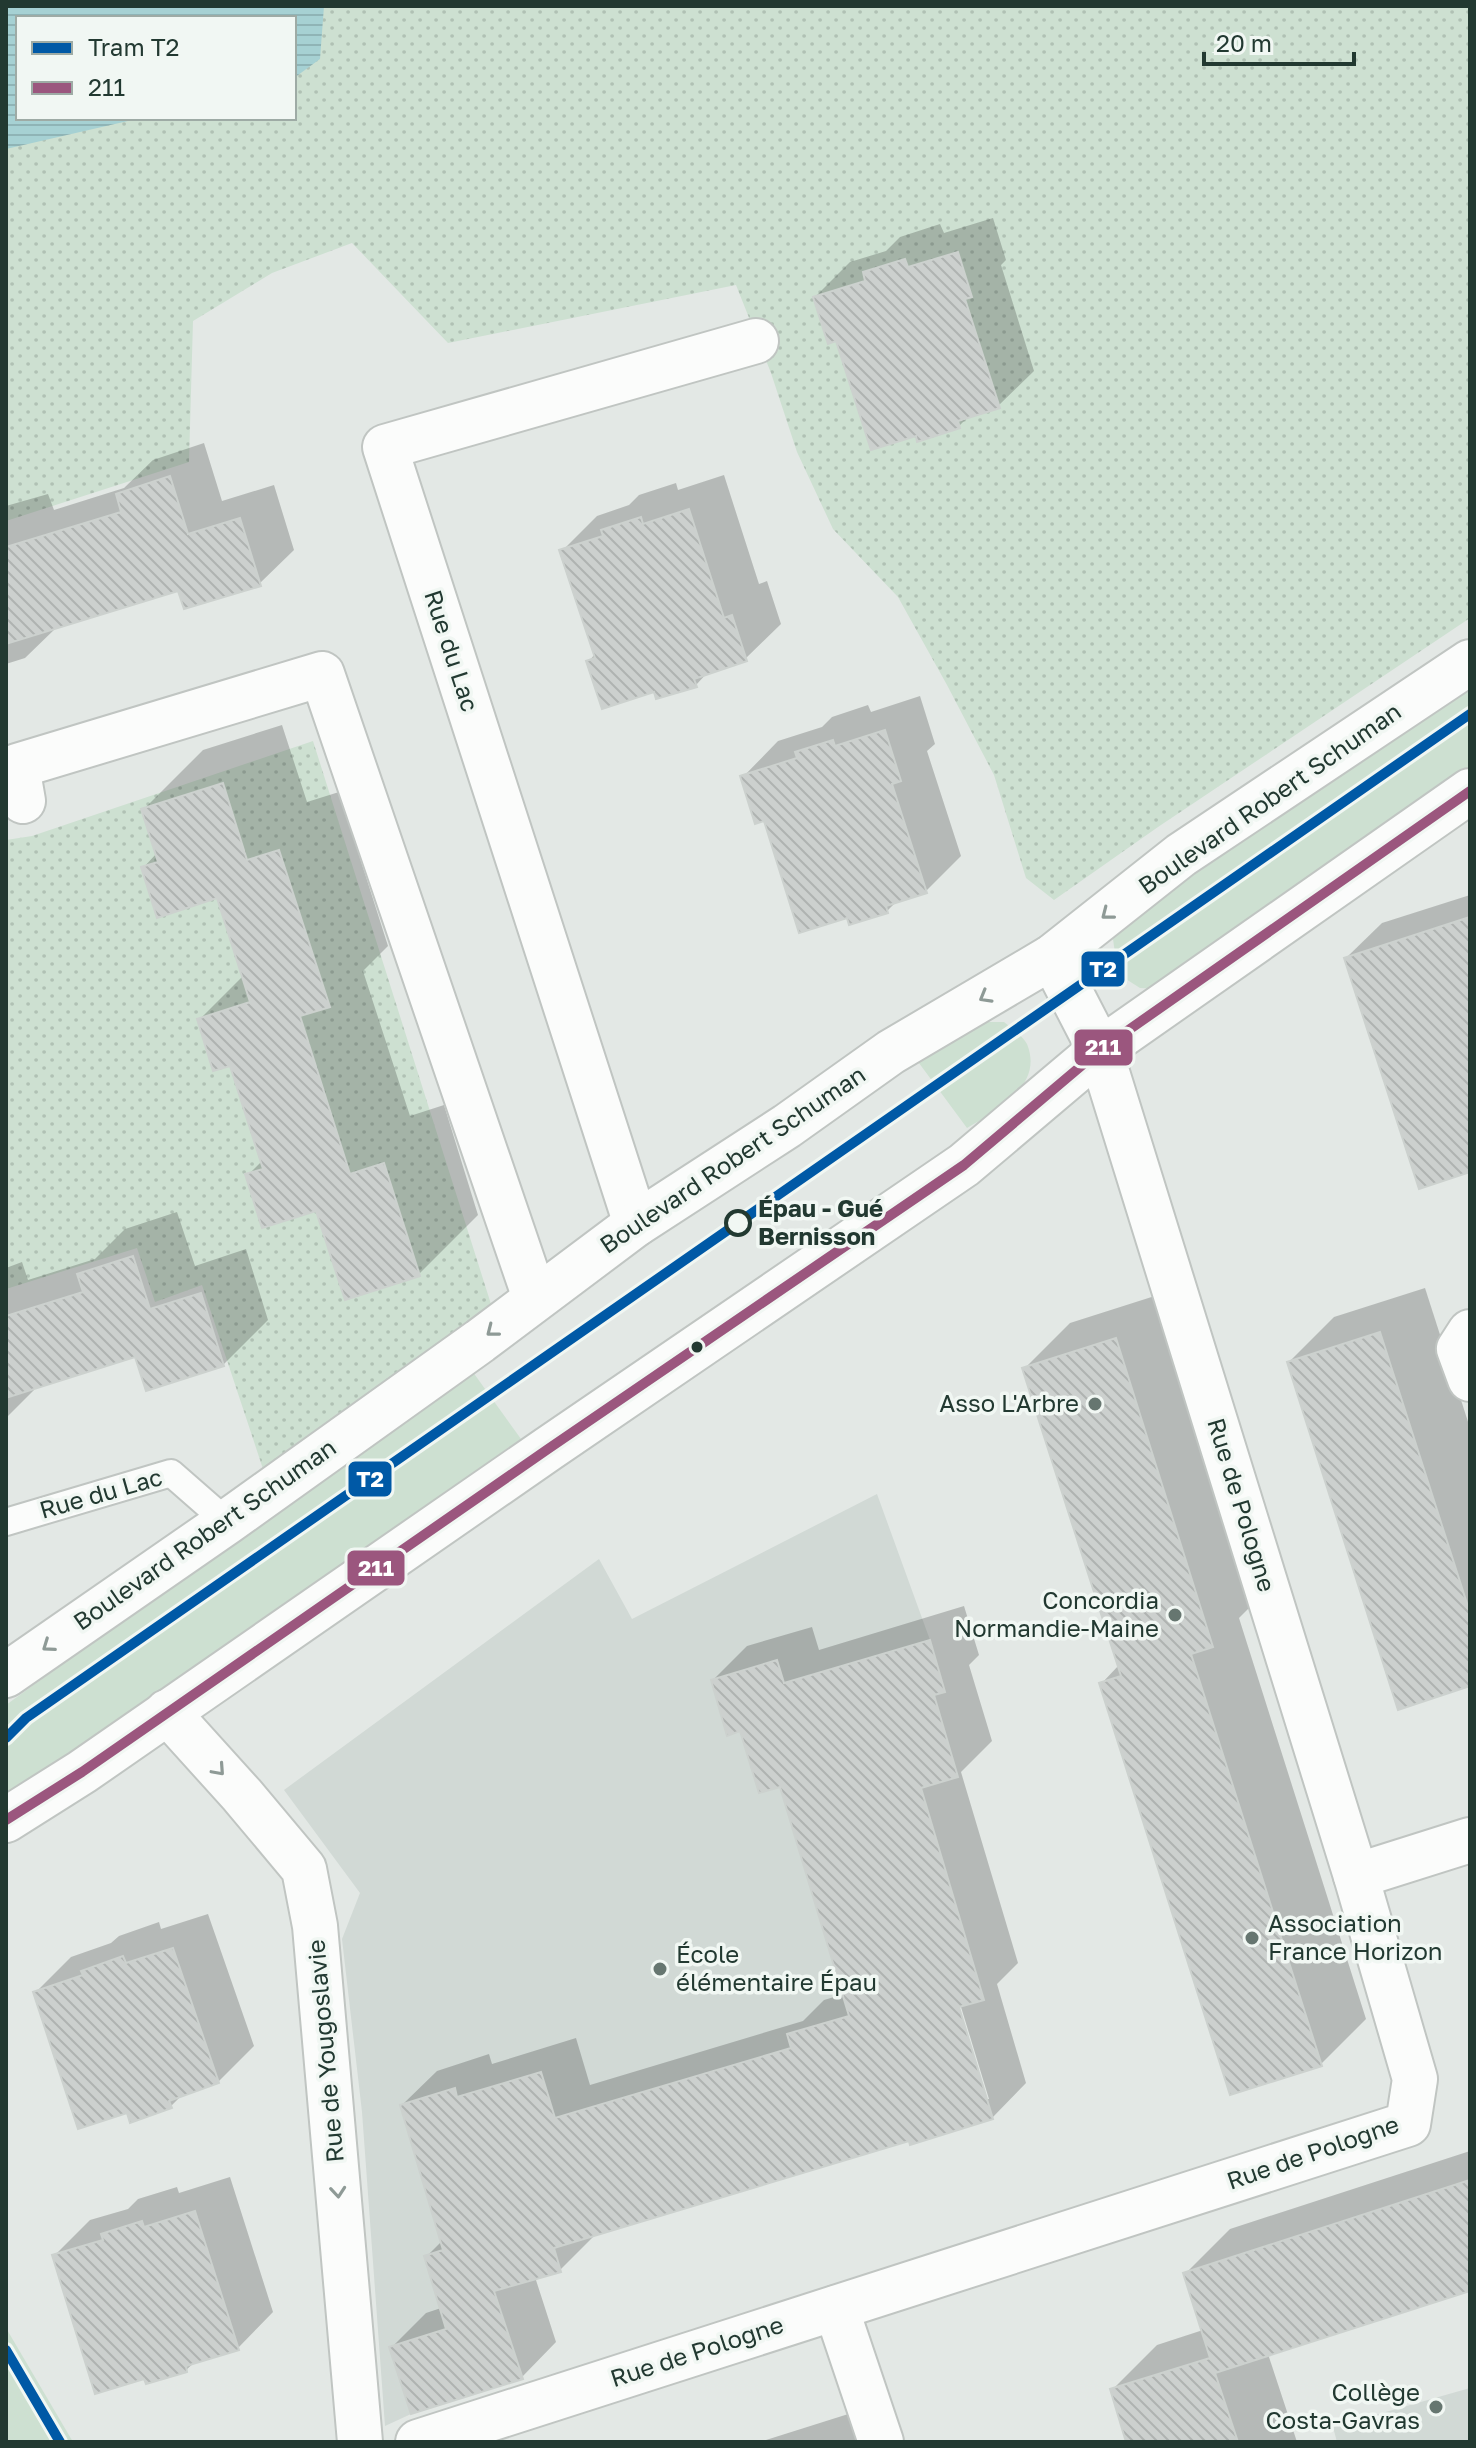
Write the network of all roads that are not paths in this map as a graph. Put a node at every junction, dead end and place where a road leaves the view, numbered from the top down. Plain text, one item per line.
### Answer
1 (756, 341) dead end
2 (1470, 662) edge
3 (1470, 791) edge
4 (23, 801) dead end
5 (1052, 957) junction
6 (1100, 1050) junction
7 (636, 1224) junction
8 (535, 1298) junction
9 (1470, 1332) edge
10 (1470, 1379) edge
11 (6, 1522) edge
12 (227, 1522) junction
13 (6, 1675) edge
14 (167, 1712) junction
15 (6, 1820) edge
16 (1470, 1840) edge
17 (1356, 1876) junction
18 (836, 2308) junction
19 (360, 2442) edge
20 (418, 2442) edge
21 (881, 2442) edge

1 - 7 street, Rue du Lac
2 -> 5 street, Boulevard Robert Schuman
3 - 6 street
4 - 8 street
5 - 6 street, Rue de Pologne
5 -> 7 street, Boulevard Robert Schuman
6 - 14 street
6 - 17 street, Rue de Pologne
7 - 8 street, Boulevard Robert Schuman
8 -> 12 street, Boulevard Robert Schuman
9 - 10 street
11 - 12 lane, Rue du Lac
12 -> 13 street, Boulevard Robert Schuman
14 - 15 street
14 -> 19 street, Rue de Yougoslavie
16 - 17 street
17 - 18 street, Rue de Pologne
18 - 20 street, Rue de Pologne
18 - 21 street

